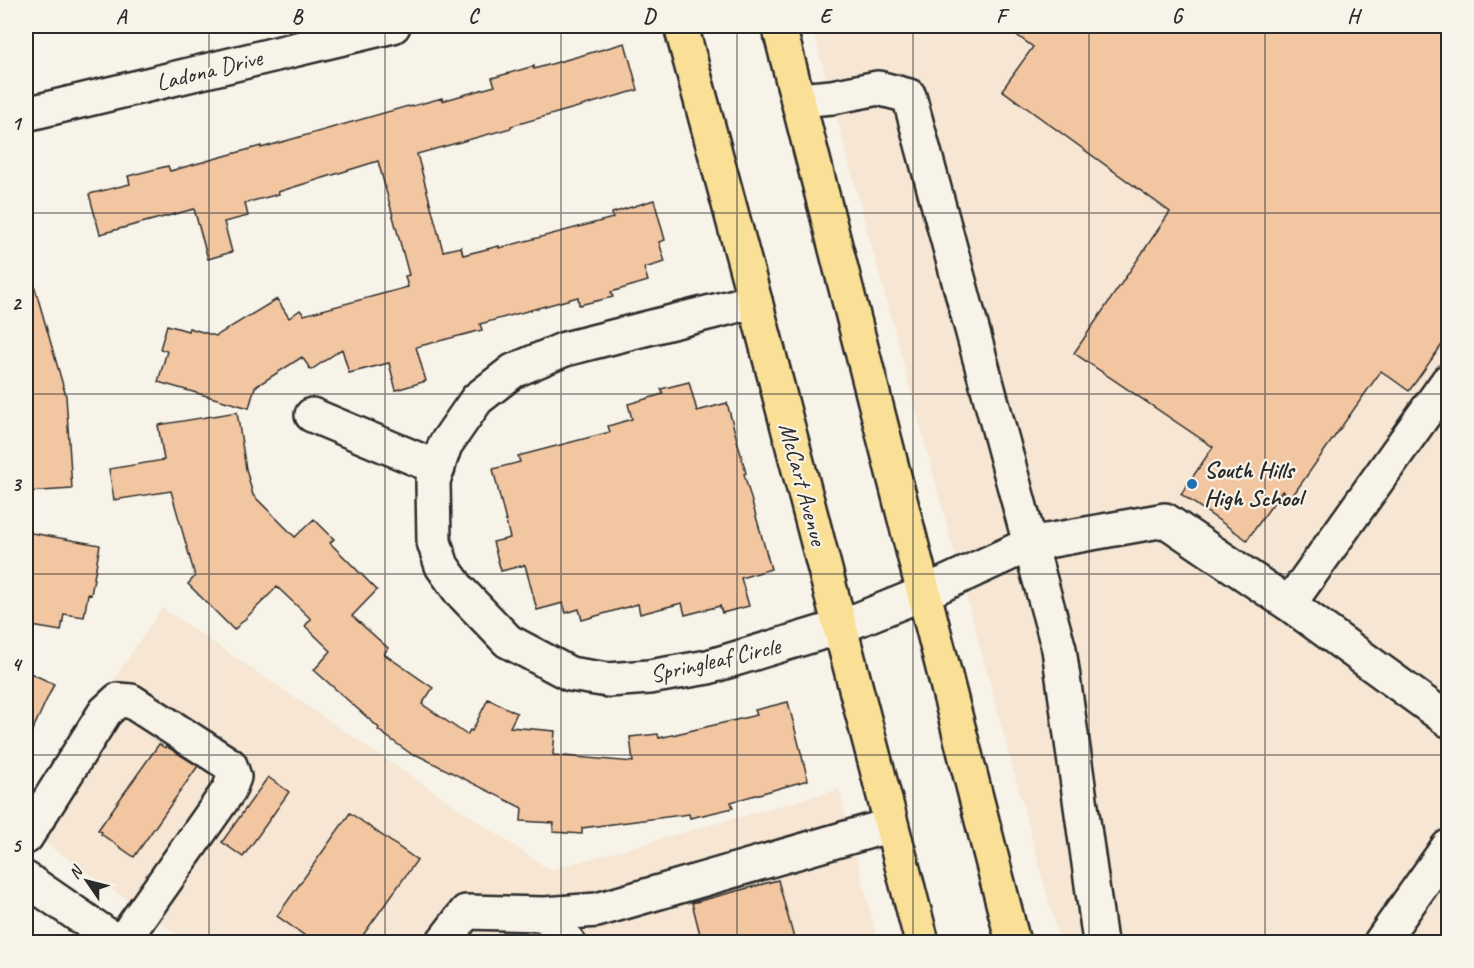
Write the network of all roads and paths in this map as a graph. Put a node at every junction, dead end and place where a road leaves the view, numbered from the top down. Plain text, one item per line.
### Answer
1 (393, 26) edge
2 (681, 26) edge
3 (779, 26) edge
4 (798, 99) junction
5 (26, 114) edge
6 (755, 301) junction
7 (1449, 381) edge
8 (312, 415) dead end
9 (438, 468) junction
10 (1030, 544) junction
11 (924, 593) junction
12 (1289, 604) junction
13 (840, 627) junction
14 (1449, 720) edge
15 (891, 825) junction
16 (26, 837) edge
17 (1449, 847) edge
18 (27, 883) edge
19 (544, 914) junction
20 (117, 942) edge
21 (122, 942) edge
22 (443, 942) edge
23 (568, 942) edge
24 (922, 942) edge
25 (1013, 942) edge
26 (1100, 942) edge
27 (1381, 942) edge

1 - 5 street, Ladona Drive
2 - 6 main road, McCart Avenue
3 - 4 main road
4 - 10 street
4 - 11 main road
6 - 9 street, Springleaf Circle
6 - 13 main road, McCart Avenue
7 - 12 street
8 - 9 street
9 - 13 street, Springleaf Circle
10 - 11 street, Springleaf Circle
10 - 12 street, Springleaf Circle
10 - 26 street
11 - 13 street, Springleaf Circle
11 - 25 main road
12 - 14 street, Springleaf Circle
13 - 15 main road, McCart Avenue
15 - 19 street
15 - 24 main road, McCart Avenue
16 - 21 street
17 - 27 street
18 - 20 street
19 - 22 street
19 - 23 street

